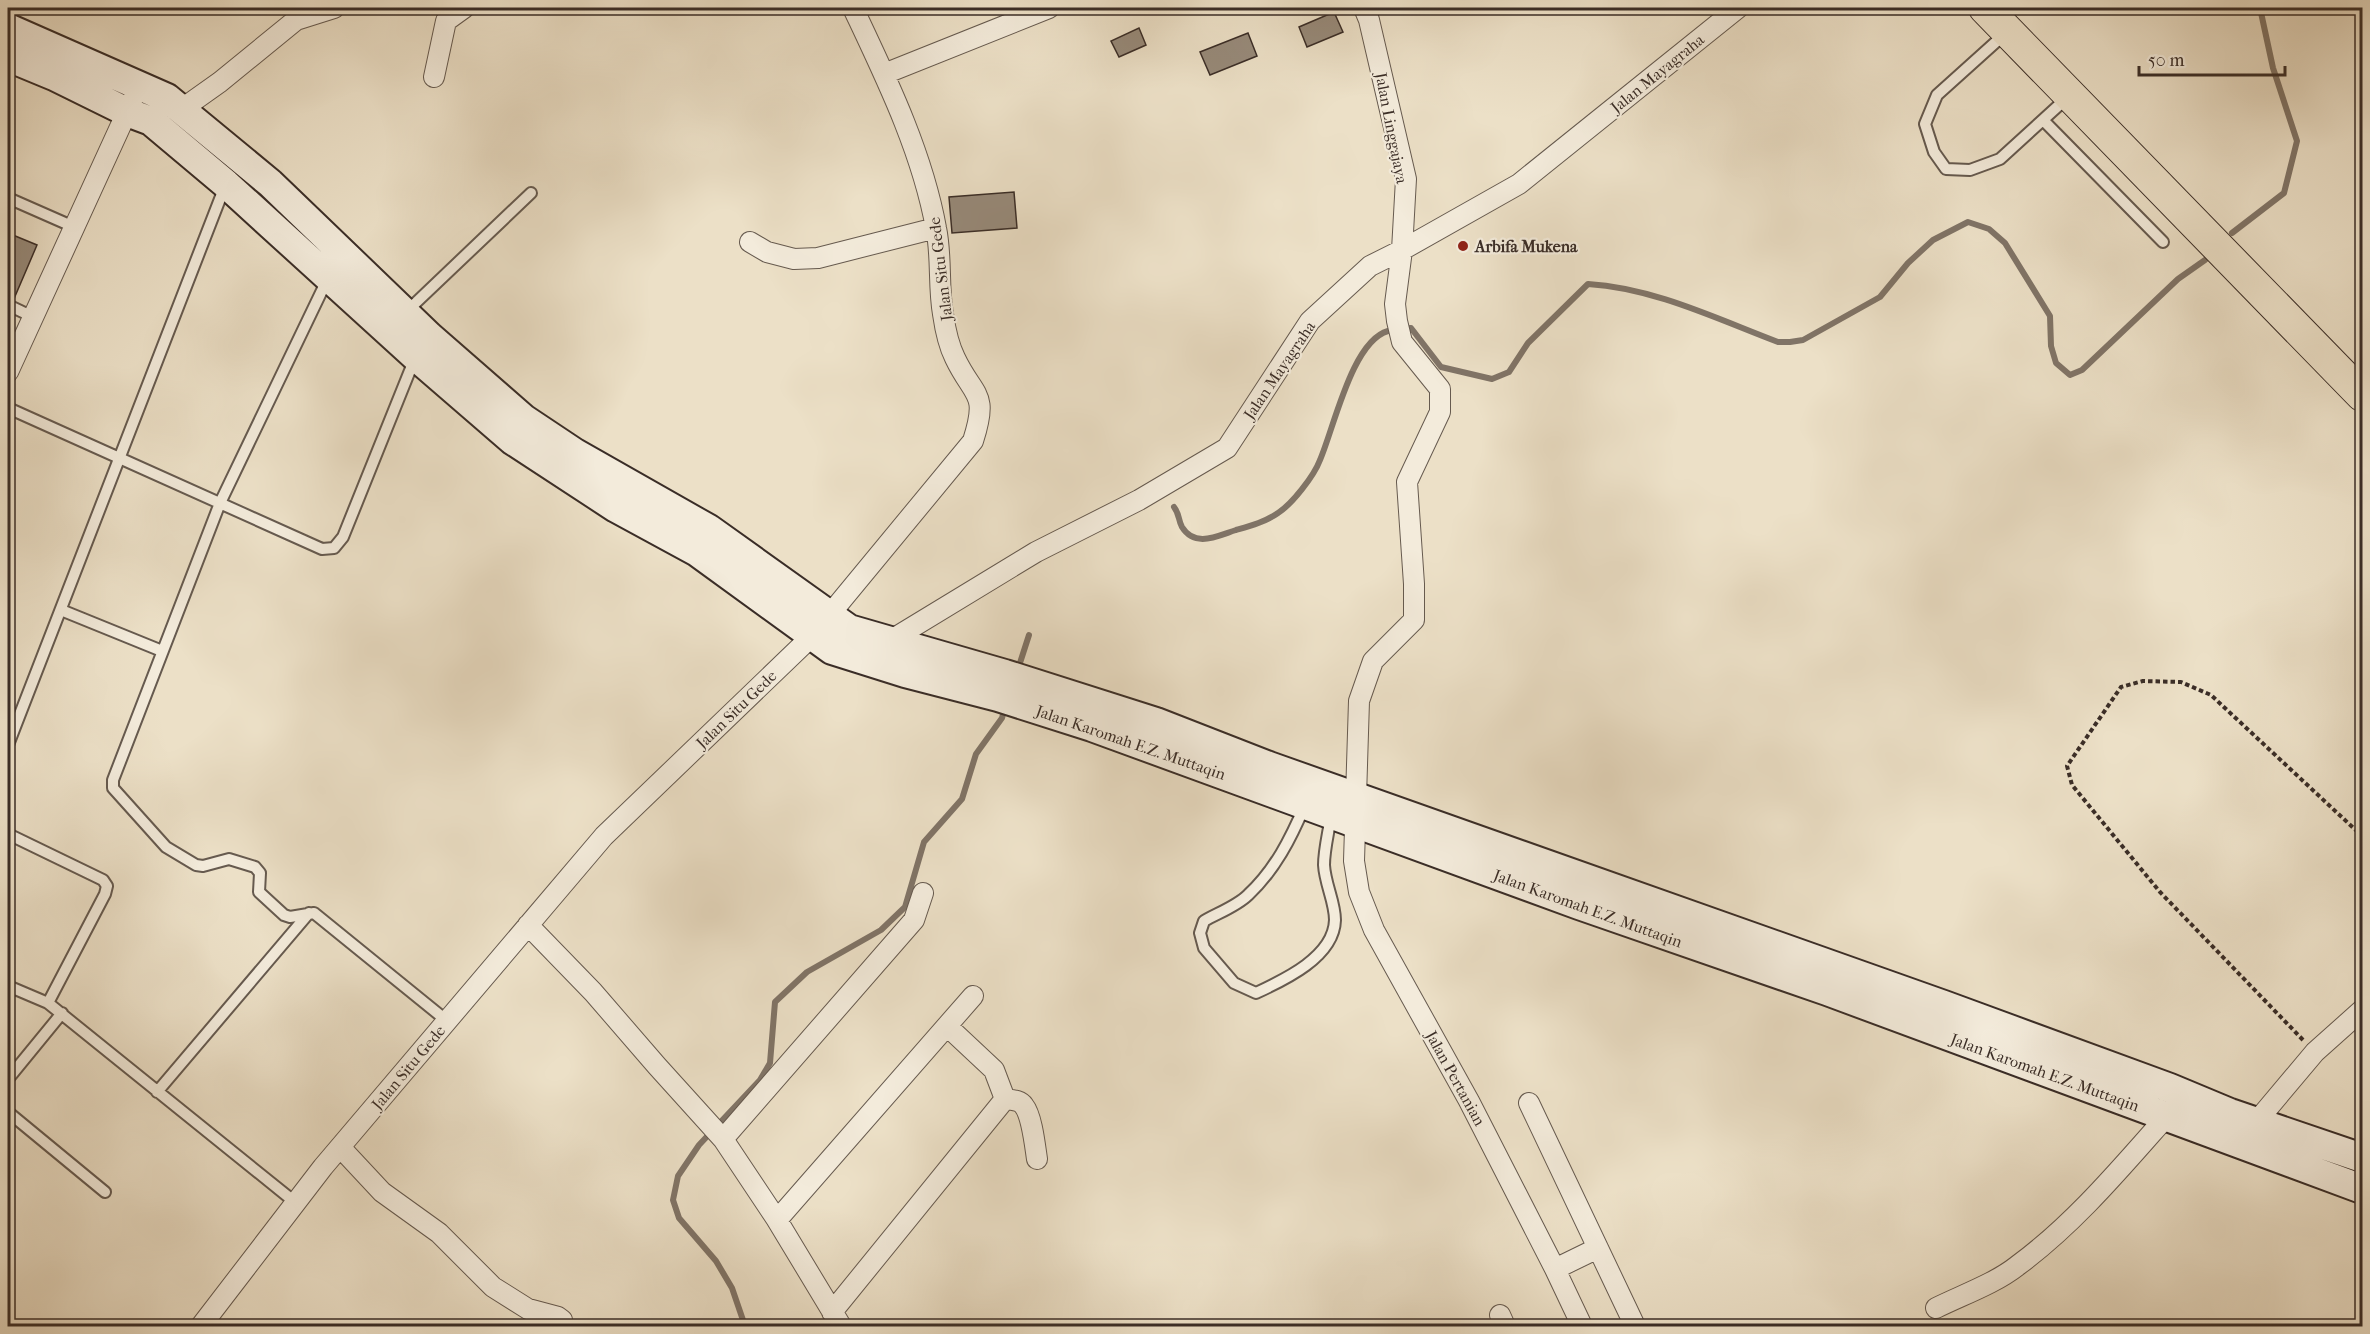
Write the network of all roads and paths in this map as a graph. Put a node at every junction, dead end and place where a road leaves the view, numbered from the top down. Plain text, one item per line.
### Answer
1 (333, 8) edge
2 (464, 8) edge
3 (853, 8) edge
4 (1048, 8) edge
5 (1364, 8) edge
6 (1738, 8) edge
7 (1985, 8) edge
8 (8, 28) edge
9 (2008, 31) junction
10 (8, 57) edge
11 (884, 74) junction
12 (434, 76) dead end
13 (139, 85) junction
14 (2070, 95) junction
15 (182, 109) junction
16 (127, 112) junction
17 (2043, 120) junction
18 (226, 184) junction
19 (531, 193) dead end
20 (8, 198) edge
21 (74, 227) junction
22 (936, 228) junction
23 (750, 242) dead end
24 (2163, 242) dead end
25 (1402, 250) junction
26 (328, 277) junction
27 (8, 305) edge
28 (405, 313) junction
29 (33, 317) junction
30 (1402, 342) joint
31 (416, 357) junction
32 (8, 372) edge
33 (2362, 395) edge
34 (8, 408) edge
35 (120, 458) junction
36 (220, 503) junction
37 (61, 610) junction
38 (820, 625) junction
39 (890, 641) junction
40 (162, 651) junction
41 (860, 659) junction
42 (1002, 685) junction
43 (1050, 701) junction
44 (8, 745) edge
45 (1337, 809) junction
46 (8, 834) edge
47 (2362, 836) edge
48 (923, 892) dead end
49 (309, 913) junction
50 (528, 925) junction
51 (8, 986) edge
52 (973, 996) dead end
53 (48, 1003) junction
54 (1954, 1009) junction
55 (2362, 1010) edge
56 (62, 1013) junction
57 (447, 1021) junction
58 (947, 1026) junction
59 (1947, 1036) junction
60 (2315, 1052) junction
61 (8, 1078) edge
62 (157, 1092) junction
63 (1005, 1099) junction
64 (1528, 1103) dead end
65 (8, 1112) edge
66 (2166, 1117) junction
67 (2257, 1121) junction
68 (721, 1137) junction
69 (340, 1147) junction
70 (2362, 1158) edge
71 (1037, 1159) dead end
72 (2362, 1189) edge
73 (105, 1192) dead end
74 (296, 1203) junction
75 (777, 1220) junction
76 (1598, 1248) junction
77 (1555, 1269) junction
78 (1935, 1308) dead end
79 (836, 1319) edge
80 (201, 1326) edge
81 (562, 1326) edge
82 (1582, 1326) edge
83 (1635, 1326) edge

1 - 15 street
2 - 12 street
3 - 11 street, Jalan Situ Gede
4 - 11 street
5 - 25 street, Jalan Linggajaya
6 - 25 street, Jalan Mayagraha
7 - 9 main road
8 - 13 street
9 - 14 main road
9 - 17 lane
10 - 16 street
11 - 22 street, Jalan Situ Gede
13 - 15 street
13 - 16 street
14 - 17 lane
14 - 33 main road
15 - 28 street
16 - 18 street
16 - 21 street
17 - 24 lane
18 - 26 street
18 - 35 lane
19 - 28 lane
20 - 21 lane
21 - 29 street
22 - 23 street
22 - 38 street, Jalan Situ Gede
25 - 30 street, Jalan Linggajaya
25 - 39 street, Jalan Mayagraha
26 - 31 street
26 - 36 lane
27 - 29 lane
28 - 38 street
29 - 32 street
30 - 45 street, Jalan Pertanian
31 - 36 lane
31 - 38 street
34 - 35 lane
35 - 36 lane
35 - 37 lane
36 - 40 lane
37 - 40 lane
37 - 44 lane
38 - 39 street, Jalan Karomah E.Z. Muttaqin
38 - 41 street, Jalan Karomah E.Z. Muttaqin
38 - 50 street, Jalan Situ Gede
39 - 41 street, Jalan Mayagraha
39 - 42 street, Jalan Karomah E.Z. Muttaqin
40 - 49 lane
41 - 42 street, Jalan Karomah E.Z. Muttaqin
42 - 43 street, Jalan Karomah E.Z. Muttaqin
43 - 45 street, Jalan Karomah E.Z. Muttaqin
43 - 45 street, Jalan Karomah E.Z. Muttaqin
45 - 45 lane
45 - 54 street, Jalan Karomah E.Z. Muttaqin
45 - 59 street, Jalan Karomah E.Z. Muttaqin
45 - 77 street, Jalan Pertanian
46 - 53 lane
47 - 60 path
48 - 68 street
49 - 57 lane
49 - 62 lane
50 - 57 street, Jalan Situ Gede
50 - 68 street
51 - 53 lane
52 - 58 street
53 - 56 lane
54 - 59 street
54 - 67 street, Jalan Karomah E.Z. Muttaqin
55 - 60 street
56 - 61 lane
56 - 62 lane
57 - 69 street, Jalan Situ Gede
58 - 63 street
58 - 75 street
59 - 66 street, Jalan Karomah E.Z. Muttaqin
60 - 67 street
62 - 74 lane
63 - 71 street
63 - 79 street
64 - 76 street
65 - 73 lane
66 - 72 street, Jalan Karomah E.Z. Muttaqin
66 - 78 street
67 - 70 street, Jalan Karomah E.Z. Muttaqin
68 - 75 street
69 - 74 street, Jalan Situ Gede
69 - 81 street
74 - 80 street, Jalan Situ Gede
75 - 79 street
76 - 77 street
76 - 83 street
77 - 82 street, Jalan Pertanian

